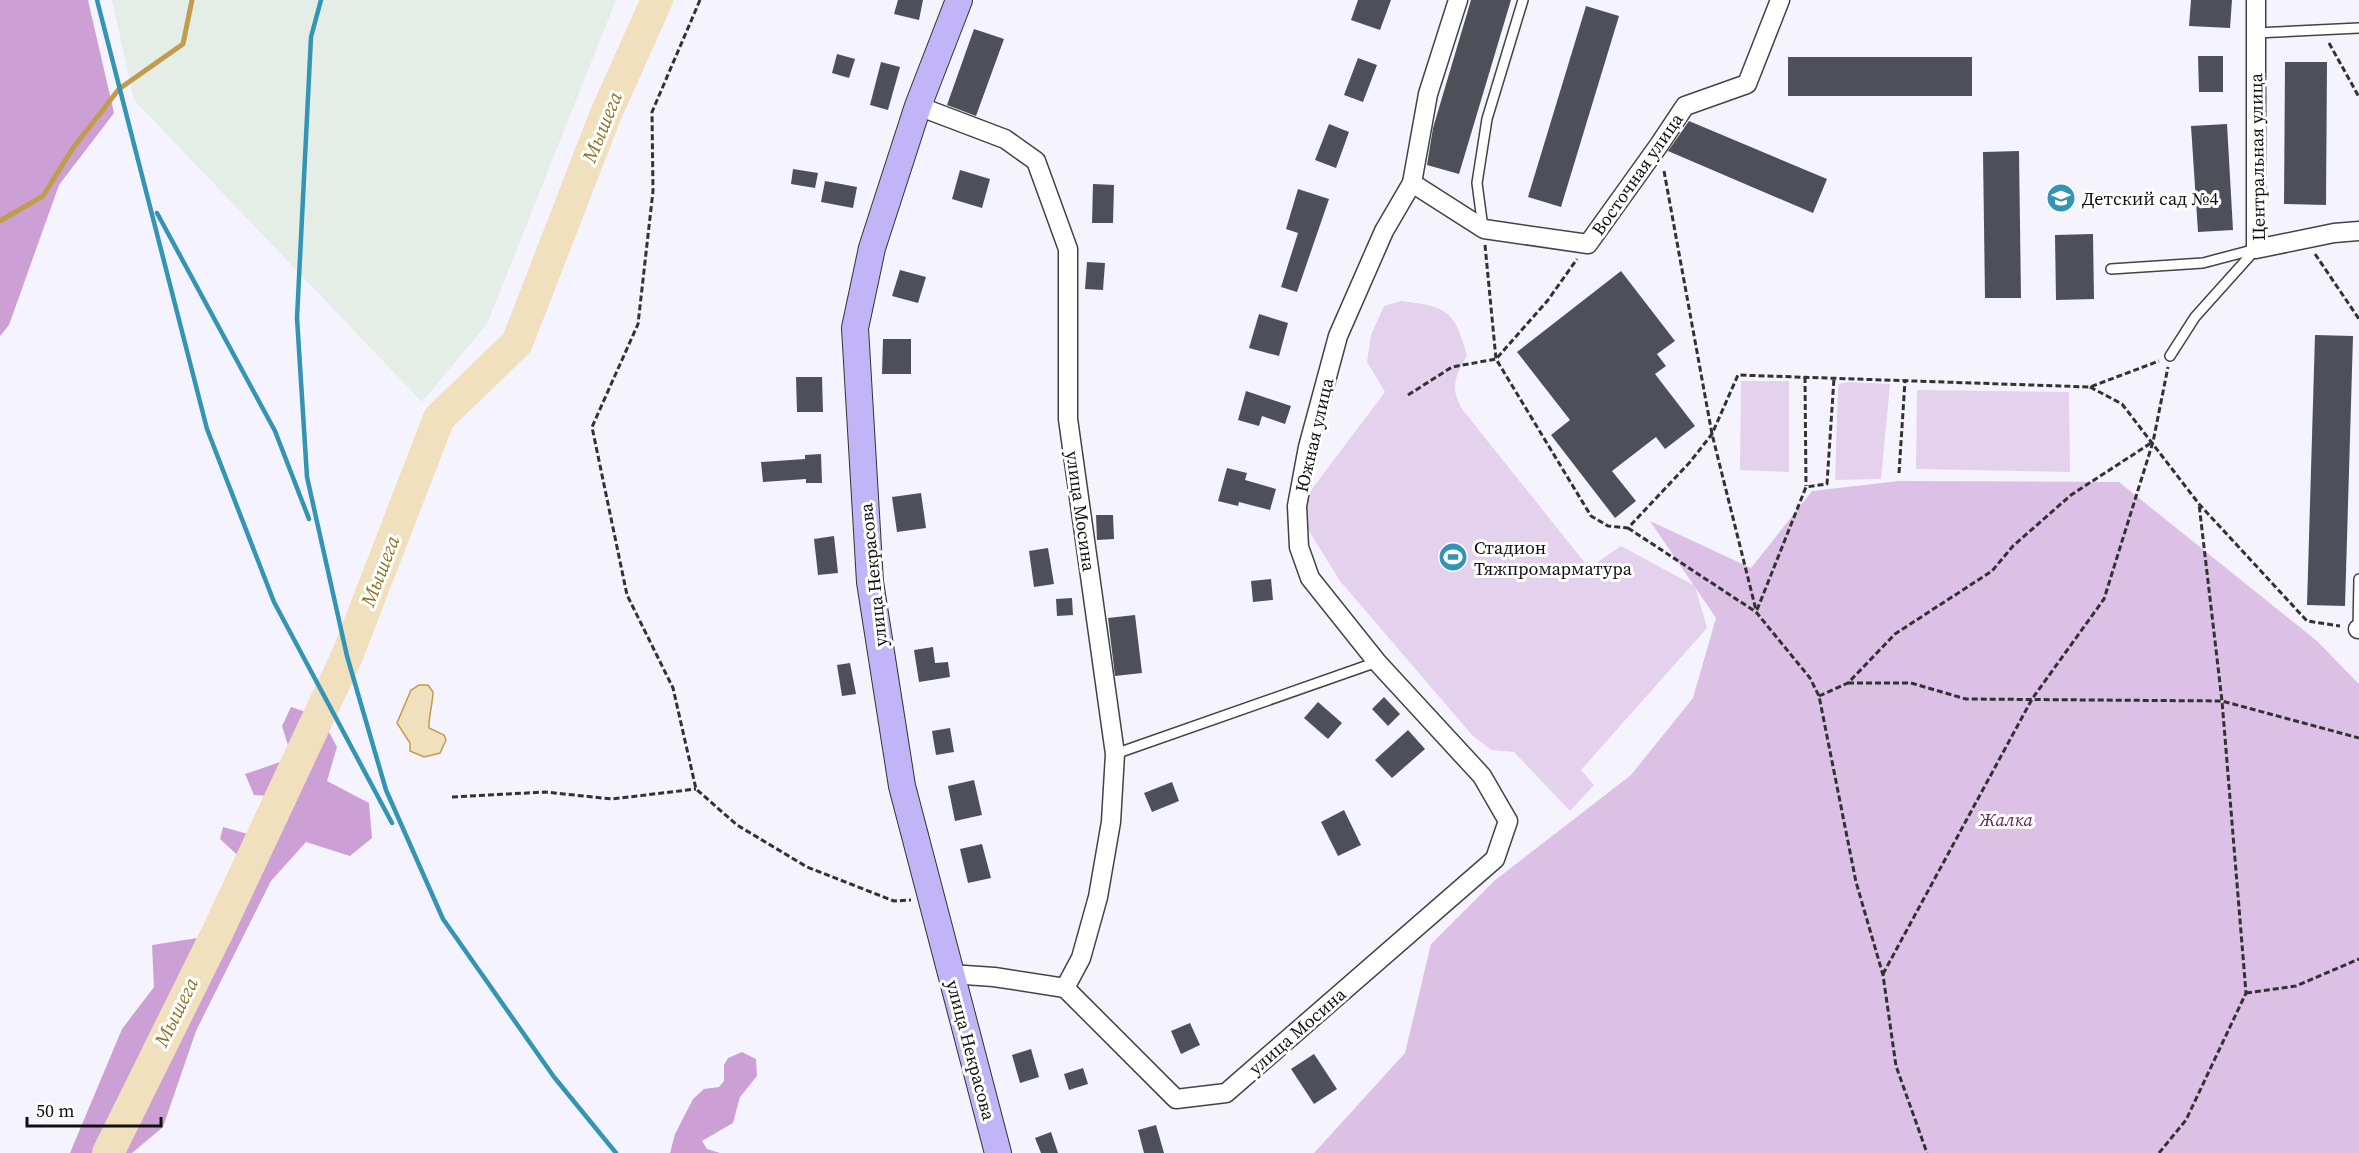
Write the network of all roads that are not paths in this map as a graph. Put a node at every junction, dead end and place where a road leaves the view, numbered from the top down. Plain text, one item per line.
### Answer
1 (959, 0) edge
2 (1458, 0) edge
3 (1523, 0) edge
4 (1780, 0) edge
5 (2256, 0) edge
6 (2359, 28) edge
7 (2256, 33) junction
8 (918, 106) junction
9 (1412, 183) junction
10 (1484, 229) junction
11 (2359, 231) edge
12 (2256, 249) junction
13 (2111, 269) dead end
14 (2170, 356) road end
15 (2359, 579) edge
16 (2358, 629) edge
17 (1377, 662) junction
18 (1115, 754) junction
19 (1508, 821) joint
20 (950, 974) junction
21 (1065, 988) junction
22 (998, 1153) edge

1 - 8 main road, улица Некрасова
2 - 9 street, Южная улица
3 - 10 lane
4 - 10 street, Восточная улица
5 - 7 street, Центральная улица
6 - 7 lane
7 - 12 street, Центральная улица
8 - 18 street, улица Мосина
8 - 20 main road, улица Некрасова
9 - 10 street, Восточная улица
9 - 17 street, Южная улица
11 - 12 street, Центральная улица
12 - 13 lane
12 - 14 lane
15 - 16 lane
17 - 18 lane
17 - 19 street, Южная улица
18 - 21 street, улица Мосина
19 - 21 street, улица Мосина
20 - 21 street
20 - 22 main road, улица Некрасова

